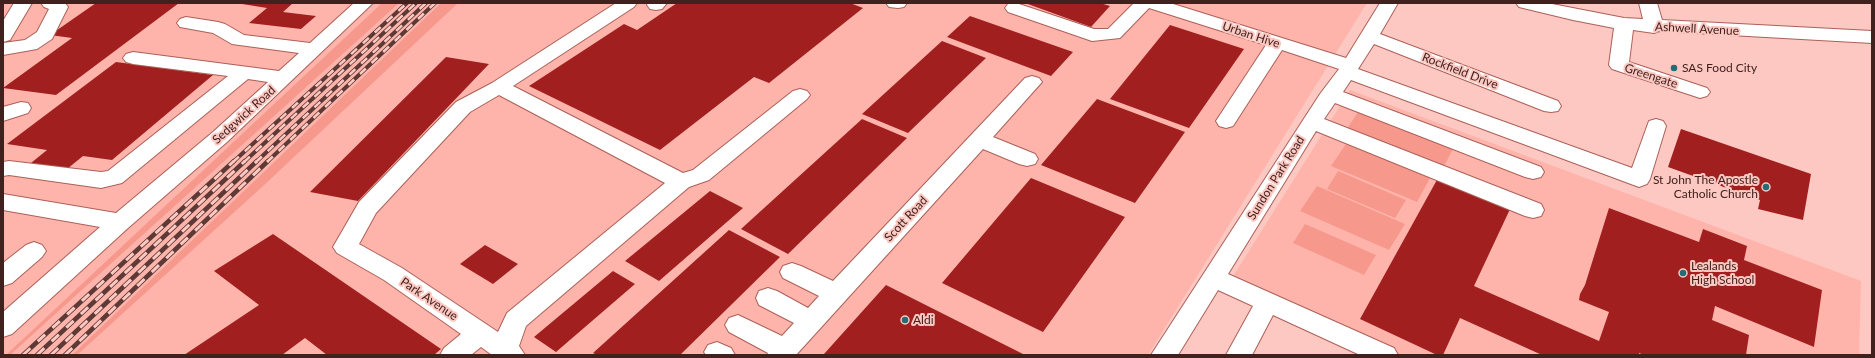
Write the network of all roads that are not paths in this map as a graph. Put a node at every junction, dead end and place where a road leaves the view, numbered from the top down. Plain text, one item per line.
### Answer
1 (49, 3) edge
2 (364, 3) edge
3 (628, 3) edge
4 (1144, 3) edge
5 (1152, 3) edge
6 (1389, 3) edge
7 (1525, 3) edge
8 (1648, 3) edge
9 (21, 5) edge
10 (1014, 8) dead end
11 (186, 23) dead end
12 (1624, 24) junction
13 (1654, 27) junction
14 (3, 36) edge
15 (1369, 36) junction
16 (1872, 37) edge
17 (1277, 43) junction
18 (3, 49) edge
19 (315, 49) junction
20 (133, 58) dead end
21 (1349, 69) junction
22 (244, 73) junction
23 (284, 78) junction
24 (1032, 82) dead end
25 (499, 87) junction
26 (1700, 92) dead end
27 (1330, 94) junction
28 (800, 95) dead end
29 (1551, 106) dead end
30 (1226, 120) dead end
31 (1312, 122) junction
32 (1656, 126) dead end
33 (979, 139) junction
34 (1027, 159) dead end
35 (3, 169) edge
36 (1533, 172) dead end
37 (681, 182) junction
38 (3, 202) edge
39 (1533, 210) dead end
40 (120, 222) junction
41 (34, 251) dead end
42 (792, 272) dead end
43 (3, 277) edge
44 (1213, 277) junction
45 (837, 294) junction
46 (768, 298) dead end
47 (1268, 302) junction
48 (812, 321) junction
49 (738, 325) dead end
50 (3, 327) edge
51 (480, 333) junction
52 (508, 352) edge
53 (783, 352) edge
54 (452, 355) edge
55 (1164, 355) edge
56 (1239, 355) edge
57 (1385, 355) edge

1 - 9 street
1 - 18 street
2 - 19 street, Sedgwick Road
3 - 25 street
4 - 10 street
5 - 17 street, Urban Hive
6 - 15 street, Sundon Park Road
7 - 12 street, Ashwell Avenue
8 - 13 street
9 - 14 street
11 - 19 street
12 - 13 street, Ashwell Avenue
12 - 26 street, Greengate
13 - 16 street, Ashwell Avenue
15 - 21 street, Sundon Park Road
15 - 29 street, Rockfield Drive
17 - 21 street, Urban Hive
17 - 30 street
19 - 23 street, Sedgwick Road
20 - 22 street
21 - 27 street, Sundon Park Road
21 - 32 street, Urban Hive
22 - 23 street
22 - 35 street
23 - 40 street, Sedgwick Road
24 - 33 street, Scott Road
25 - 37 street
25 - 51 street, Park Avenue
27 - 31 street, Sundon Park Road
27 - 36 street
28 - 37 street
31 - 39 street
31 - 44 street, Sundon Park Road
33 - 34 street
33 - 45 street, Scott Road
37 - 52 street
38 - 40 street
40 - 50 street, Sedgwick Road
41 - 43 street
42 - 45 street
44 - 47 street
44 - 55 street, Sundon Park Road
45 - 48 street, Scott Road
46 - 48 street
47 - 56 street
47 - 57 street
48 - 53 street, Scott Road
49 - 53 street
51 - 52 street, Park Avenue
51 - 54 street

